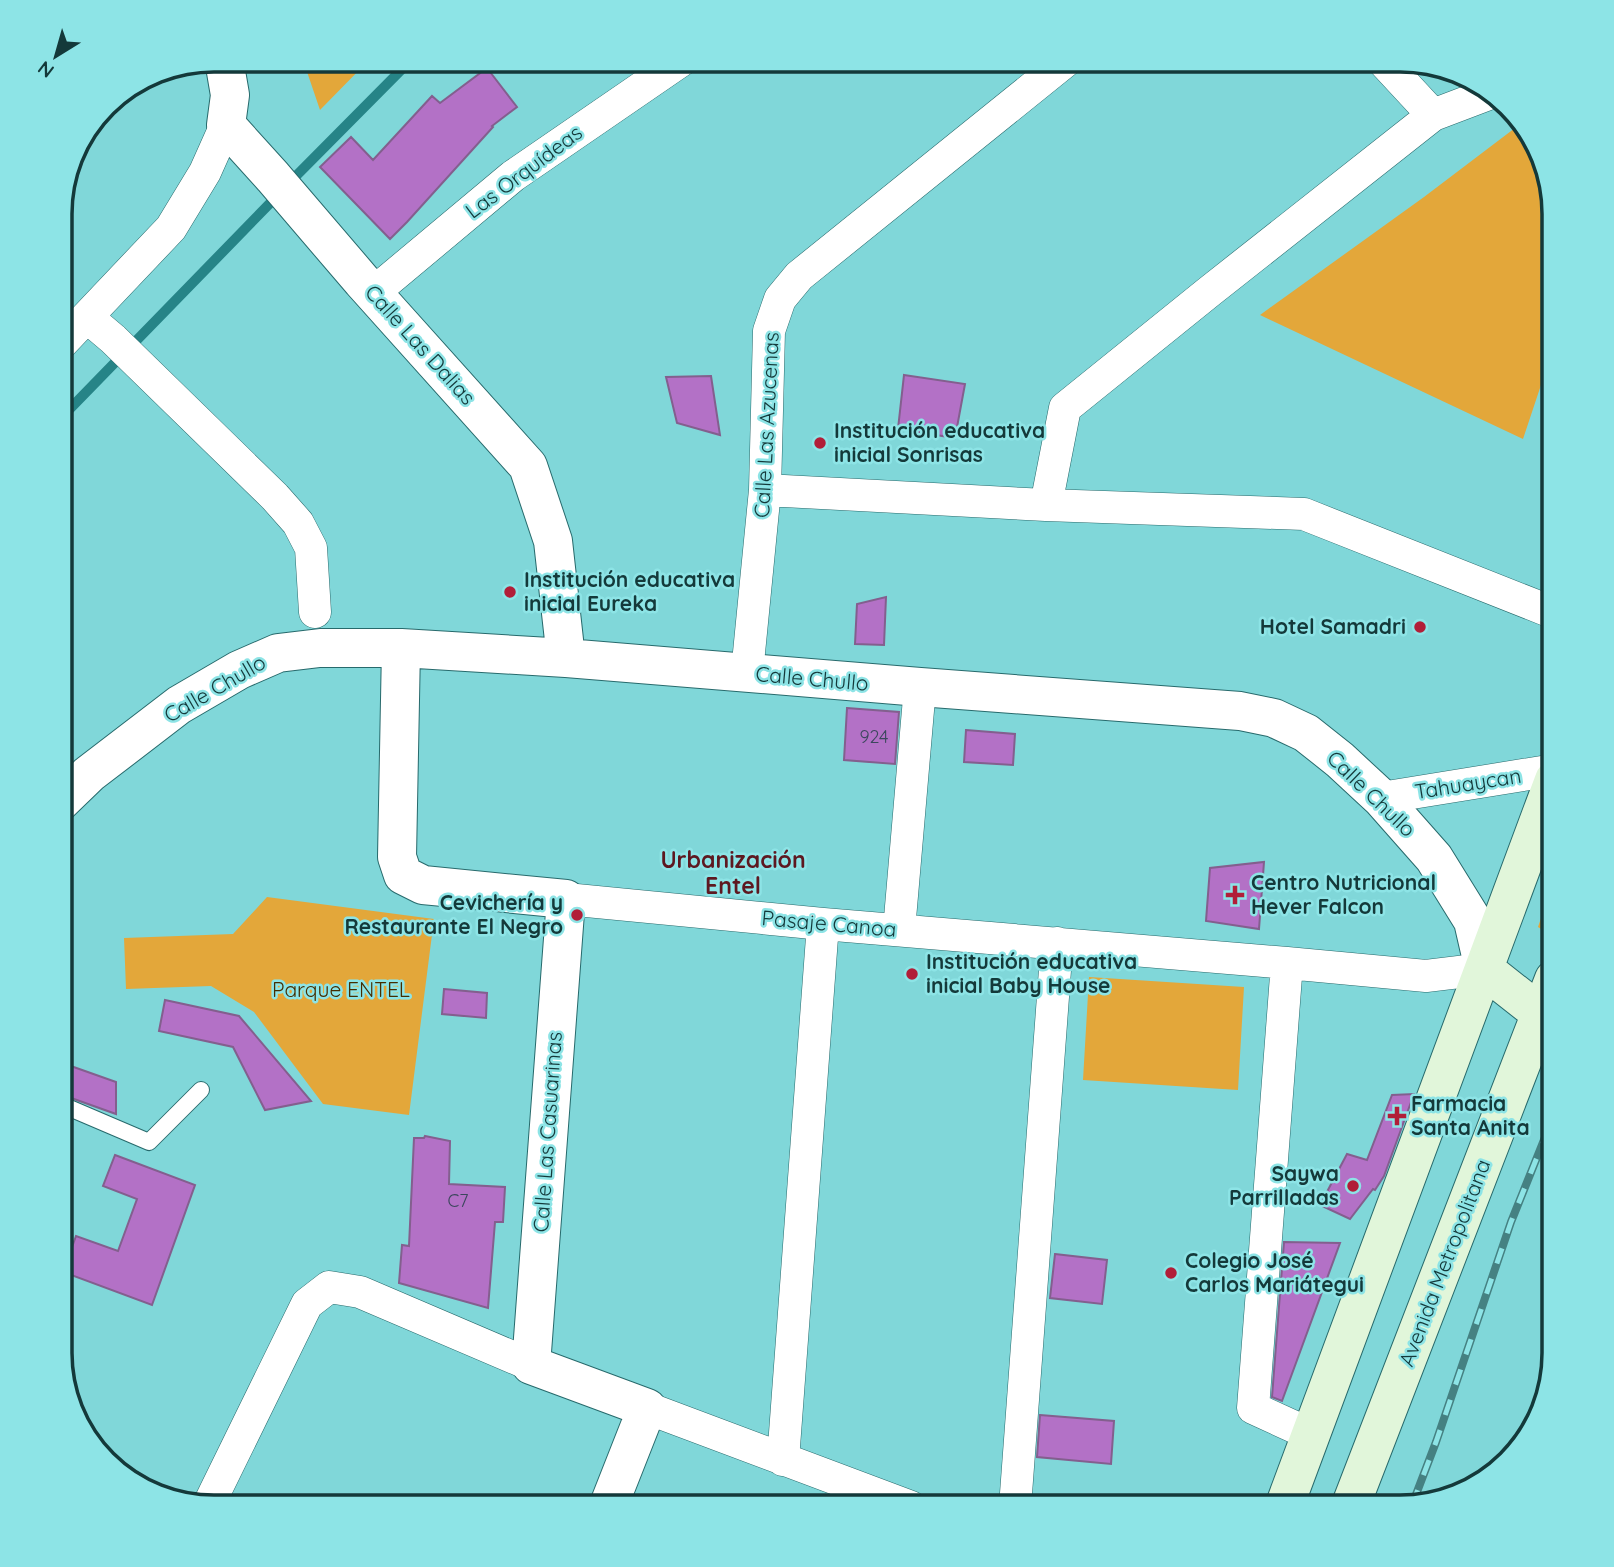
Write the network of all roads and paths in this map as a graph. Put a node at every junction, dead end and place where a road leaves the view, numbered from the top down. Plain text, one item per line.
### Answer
1 (226, 72) edge
2 (665, 72) edge
3 (1052, 72) edge
4 (1393, 72) edge
5 (1481, 97) edge
6 (1433, 115) junction
7 (226, 125) junction
8 (368, 287) junction
9 (87, 317) junction
10 (72, 333) edge
11 (765, 490) junction
12 (1046, 505) junction
13 (1542, 607) edge
14 (315, 612) dead end
15 (401, 648) junction
16 (566, 658) junction
17 (747, 673) junction
18 (920, 687) junction
19 (1542, 772) edge
20 (72, 791) edge
21 (1381, 798) junction
22 (1542, 815) edge
23 (565, 899) junction
24 (823, 923) junction
25 (899, 930) junction
26 (1057, 943) junction
27 (1287, 962) junction
28 (1484, 969) junction
29 (1542, 1013) edge
30 (1542, 1033) edge
31 (201, 1090) dead end
32 (72, 1109) edge
33 (531, 1366) junction
34 (647, 1408) junction
35 (1312, 1435) junction
36 (783, 1460) junction
37 (213, 1495) edge
38 (612, 1495) edge
39 (858, 1495) edge
40 (1017, 1495) edge
41 (1289, 1495) edge
42 (1355, 1495) edge

1 - 7 street
2 - 8 street, Las Orquídeas
3 - 11 street, Calle Las Azucenas
4 - 6 street
5 - 6 street
6 - 12 street
7 - 8 street, Calle Las Dalias
7 - 9 street
8 - 16 street, Calle Las Dalias
9 - 10 street
9 - 14 street
11 - 12 street
11 - 17 street, Calle Las Azucenas
12 - 13 street
15 - 16 street, Calle Chullo
15 - 20 street, Calle Chullo
15 - 23 street, Pasaje Canoa
16 - 17 street, Calle Chullo
17 - 18 street, Calle Chullo
18 - 21 street, Calle Chullo
18 - 25 street
19 - 21 street, Tahuaycan
21 - 28 street, Calle Chullo
22 - 28 main road
23 - 24 street, Pasaje Canoa
23 - 33 street, Calle Las Casuarinas
24 - 25 street, Pasaje Canoa
24 - 36 street
25 - 26 street, Pasaje Canoa
26 - 27 street, Pasaje Canoa
26 - 40 street
27 - 28 street, Pasaje Canoa
27 - 35 street
28 - 29 main road
28 - 35 main road
30 - 42 main road, Avenida Metropolitana
31 - 32 lane
33 - 34 street
33 - 37 street
34 - 36 street
34 - 38 street
35 - 41 main road
36 - 39 street

